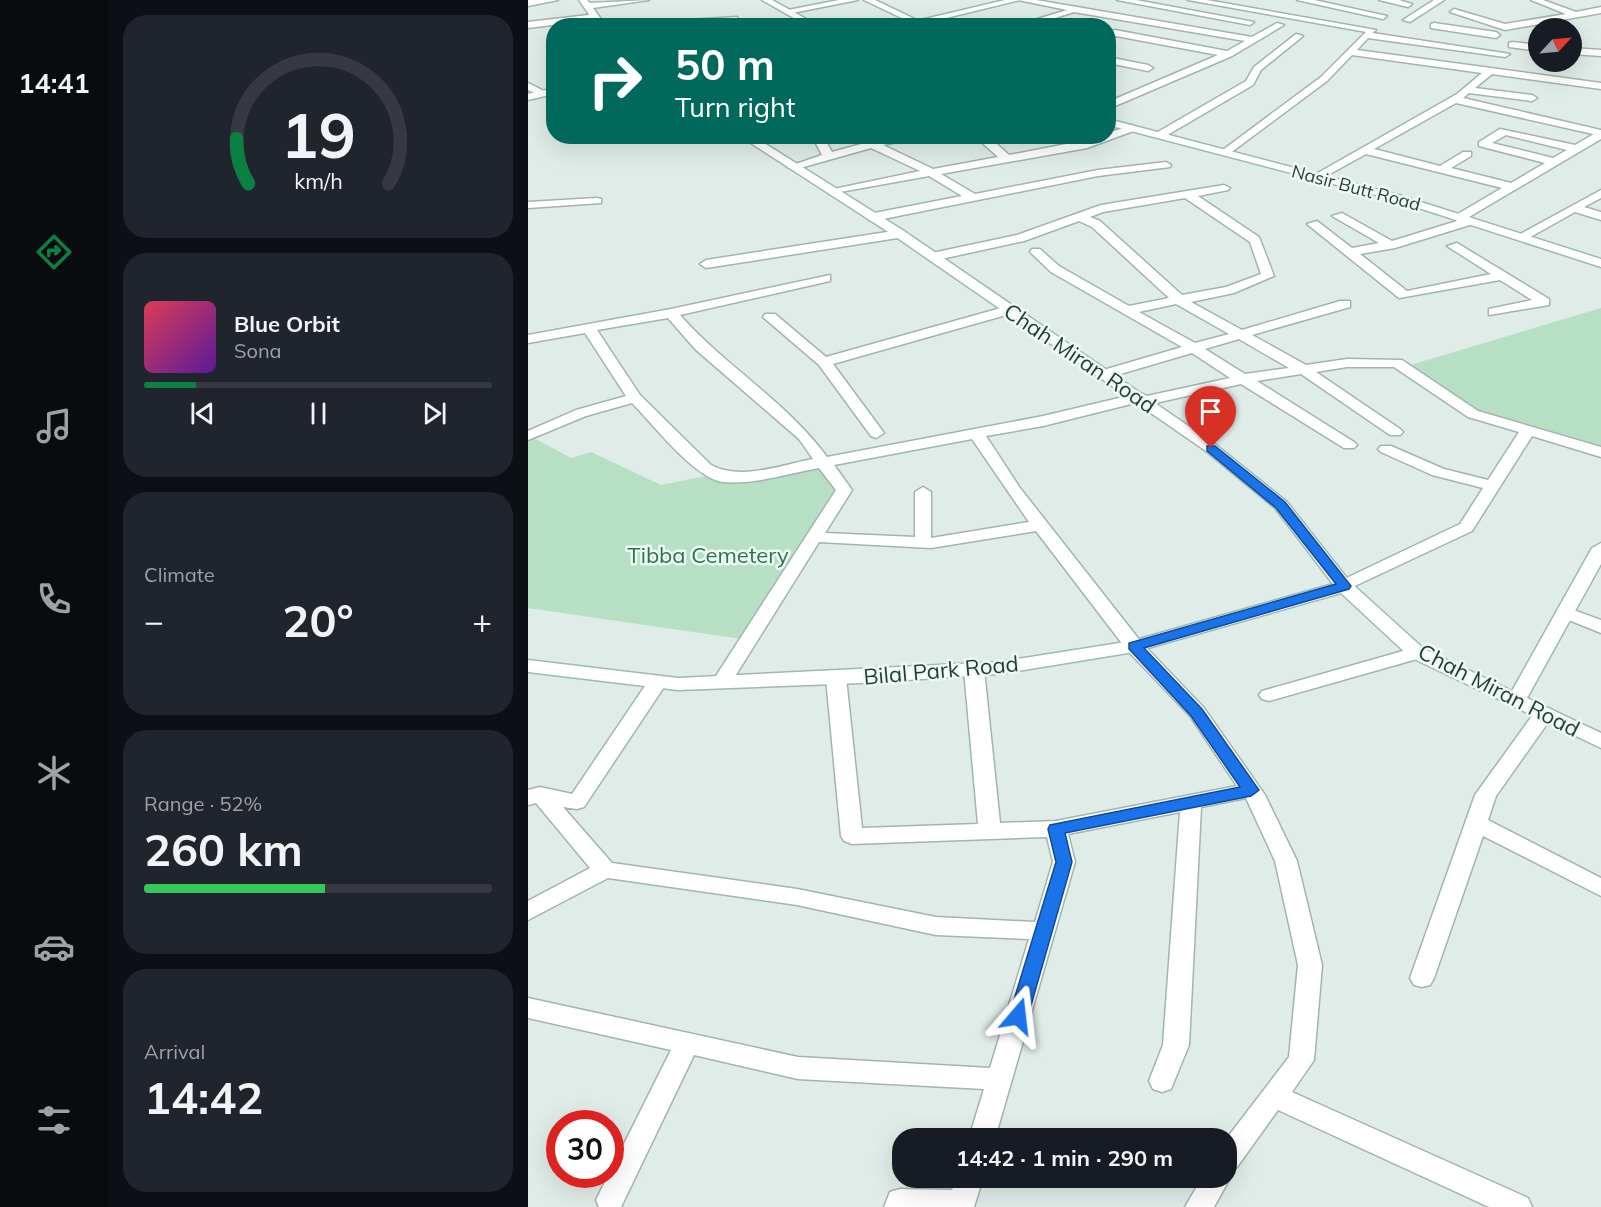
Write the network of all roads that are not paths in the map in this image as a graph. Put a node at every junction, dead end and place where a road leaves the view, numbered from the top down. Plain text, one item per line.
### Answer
1 (554, 0) edge
2 (645, 0) edge
3 (766, 0) edge
4 (854, 0) edge
5 (868, 0) edge
6 (1016, 0) edge
7 (1022, 0) edge
8 (1121, 0) edge
9 (1192, 0) edge
10 (1301, 0) edge
11 (1383, 0) edge
12 (1440, 0) edge
13 (1535, 0) edge
14 (528, 3) edge
15 (586, 3) edge
16 (1408, 4) dead end
17 (1078, 10) junction
18 (1601, 10) edge
19 (787, 11) junction
20 (1454, 12) dead end
21 (1576, 15) junction
22 (1383, 16) dead end
23 (597, 18) edge
24 (800, 18) edge
25 (909, 18) edge
26 (936, 18) edge
27 (1046, 18) edge
28 (1407, 21) dead end
29 (1250, 22) dead end
30 (546, 24) edge
31 (528, 25) edge
32 (1280, 25) dead end
33 (1434, 26) dead end
34 (1505, 27) junction
35 (1372, 30) dead end
36 (1116, 33) edge
37 (1299, 36) dead end
38 (1253, 40) junction
39 (1116, 45) edge
40 (1120, 46) dead end
41 (1528, 49) edge
42 (1350, 52) junction
43 (1582, 52) edge
44 (1600, 53) edge
45 (1229, 54) junction
46 (1187, 58) dead end
47 (1116, 62) edge
48 (1209, 62) junction
49 (1148, 68) dead end
50 (1490, 70) junction
51 (528, 86) edge
52 (1601, 86) edge
53 (1467, 90) junction
54 (546, 92) edge
55 (540, 93) junction
56 (528, 97) edge
57 (1532, 98) dead end
58 (1453, 99) junction
59 (1116, 103) edge
60 (1601, 119) edge
61 (1116, 124) edge
62 (1132, 128) junction
63 (1578, 128) junction
64 (1116, 134) edge
65 (1160, 135) junction
66 (1600, 135) edge
67 (757, 144) edge
68 (822, 144) edge
69 (872, 144) joint
70 (990, 144) edge
71 (1090, 144) edge
72 (1577, 149) junction
73 (1364, 150) junction
74 (1225, 152) junction
75 (1467, 154) dead end
76 (829, 157) junction
77 (1005, 158) junction
78 (1554, 162) junction
79 (1166, 165) dead end
80 (793, 167) junction
81 (1440, 170) junction
82 (929, 171) junction
83 (1315, 178) junction
84 (1512, 187) junction
85 (1224, 188) dead end
86 (833, 192) junction
87 (1187, 194) junction
88 (1601, 194) edge
89 (972, 197) junction
90 (597, 201) dead end
91 (528, 205) edge
92 (1574, 208) junction
93 (1338, 216) dead end
94 (1601, 216) edge
95 (873, 217) junction
96 (1079, 217) junction
97 (1465, 219) junction
98 (1313, 224) dead end
99 (900, 234) junction
100 (1521, 237) junction
101 (1391, 245) junction
102 (1453, 246) dead end
103 (1036, 252) dead end
104 (1350, 252) junction
105 (932, 257) junction
106 (1601, 263) edge
107 (706, 264) dead end
108 (1502, 276) junction
109 (825, 278) dead end
110 (1180, 301) junction
111 (1346, 304) dead end
112 (1008, 310) junction
113 (1128, 310) junction
114 (1494, 312) dead end
115 (671, 313) junction
116 (770, 317) dead end
117 (588, 327) junction
118 (1238, 334) junction
119 (528, 339) edge
120 (1193, 348) junction
121 (825, 362) junction
122 (1304, 370) junction
123 (1105, 374) junction
124 (1243, 379) junction
125 (635, 398) junction
126 (1143, 399) junction
127 (1528, 430) junction
128 (1395, 432) dead end
129 (876, 433) dead end
130 (977, 434) junction
131 (530, 436) dead end
132 (1349, 445) dead end
133 (1386, 449) dead end
134 (1601, 452) edge
135 (824, 462) junction
136 (1492, 486) junction
137 (923, 492) dead end
138 (1041, 525) junction
139 (814, 537) junction
140 (923, 543) junction
141 (1601, 548) edge
142 (1344, 586) junction
143 (1565, 612) junction
144 (1601, 627) edge
145 (1134, 646) junction
146 (1417, 653) junction
147 (528, 666) edge
148 (974, 670) junction
149 (836, 678) junction
150 (658, 681) junction
151 (722, 682) junction
152 (1269, 695) dead end
153 (1516, 701) junction
154 (1544, 714) junction
155 (1601, 741) edge
156 (1251, 790) junction
157 (532, 795) edge
158 (1191, 802) junction
159 (1476, 823) junction
160 (1056, 829) junction
161 (990, 832) junction
162 (605, 870) junction
163 (1601, 888) edge
164 (528, 911) edge
165 (1043, 931) junction
166 (1422, 978) dead end
167 (528, 1008) edge
168 (687, 1043) junction
169 (999, 1080) junction
170 (1162, 1081) dead end
171 (1274, 1096) junction
172 (985, 1128) edge
173 (1237, 1146) edge
174 (967, 1188) edge
175 (1210, 1188) edge
176 (610, 1200) dead end
177 (898, 1207) edge
178 (1199, 1207) edge
179 (1518, 1207) edge

1 - 14 street
2 - 15 street
3 - 19 street
4 - 19 street
5 - 25 street
6 - 26 street
7 - 17 street
8 - 29 street
9 - 35 street
10 - 22 street
11 - 16 street
12 - 28 street
13 - 21 street
15 - 23 street
17 - 27 street
17 - 38 street
18 - 21 street
19 - 24 street
20 - 34 street
21 - 34 street
30 - 31 street
32 - 38 street
33 - 34 street
36 - 45 street
37 - 65 street
38 - 45 street
39 - 40 street
41 - 42 street
42 - 50 street
42 - 74 street
43 - 44 street
45 - 48 street
46 - 48 street
47 - 49 street
48 - 59 street
50 - 52 street
50 - 53 street
51 - 55 street
53 - 57 street
53 - 58 street
54 - 55 street
55 - 56 street
58 - 63 street
58 - 73 street
60 - 63 street
61 - 62 street, Nasir Butt Road
62 - 64 street
62 - 65 street, Nasir Butt Road
63 - 66 street
65 - 74 street, Nasir Butt Road
66 - 72 street
67 - 80 street, Chah Miran Road
68 - 76 street
69 - 76 street
69 - 82 street
70 - 77 street
71 - 77 street
72 - 78 street
72 - 78 street
73 - 81 street
73 - 83 street
74 - 83 street, Nasir Butt Road
75 - 81 street
76 - 80 street
77 - 82 street
78 - 84 street
79 - 89 street
80 - 86 street, Chah Miran Road
81 - 84 street
82 - 86 street
82 - 89 street
83 - 97 street, Nasir Butt Road
84 - 97 street
85 - 87 street
86 - 95 street, Chah Miran Road
87 - 96 street
87 - 110 street
88 - 92 street
89 - 95 street
90 - 91 street
92 - 94 street
92 - 100 street
93 - 101 street
95 - 99 street, Chah Miran Road
96 - 105 street
96 - 110 street
97 - 100 street, Nasir Butt Road
97 - 101 street
98 - 104 street
99 - 105 street, Chah Miran Road
99 - 107 street
100 - 106 street, Nasir Butt Road
101 - 104 street
102 - 108 street
103 - 113 street
104 - 108 street
105 - 112 street, Chah Miran Road
108 - 114 street
109 - 115 street
110 - 113 street
110 - 118 street
111 - 118 street
112 - 121 street
112 - 123 street, Chah Miran Road
113 - 120 street
115 - 117 street
115 - 135 street
116 - 121 street
117 - 119 street
117 - 125 street
118 - 120 street
118 - 122 street
120 - 123 street
120 - 124 street
121 - 129 street
122 - 124 street
122 - 127 street
122 - 128 street
123 - 126 street, Chah Miran Road
124 - 126 street
124 - 132 street
125 - 131 street
125 - 135 street
126 - 130 street
126 - 142 street, Chah Miran Road
127 - 134 street
127 - 136 street, Bilal Park Road
130 - 135 street
130 - 138 street
133 - 136 street
135 - 139 street
136 - 142 street, Bilal Park Road
137 - 140 street
138 - 140 street
138 - 145 street
139 - 140 street
139 - 151 street
141 - 143 street
142 - 145 street, Bilal Park Road
142 - 146 street, Chah Miran Road
143 - 144 street
143 - 153 street
145 - 148 street, Bilal Park Road
145 - 156 street
146 - 152 street
146 - 153 street, Chah Miran Road
147 - 150 street, Bilal Park Road
148 - 149 street, Bilal Park Road
148 - 161 street
149 - 151 street, Bilal Park Road
149 - 161 street
150 - 151 street, Bilal Park Road
150 - 157 street
153 - 154 street, Chah Miran Road
154 - 155 street, Chah Miran Road
154 - 159 street
156 - 158 street
156 - 171 street
157 - 162 street
158 - 160 street
158 - 170 street
159 - 163 street
159 - 166 street
160 - 161 street
160 - 165 street
162 - 164 street
162 - 165 street
165 - 169 street
167 - 168 street
168 - 169 street
168 - 176 street
169 - 172 street
171 - 173 street
171 - 179 street
174 - 177 street
175 - 178 street

